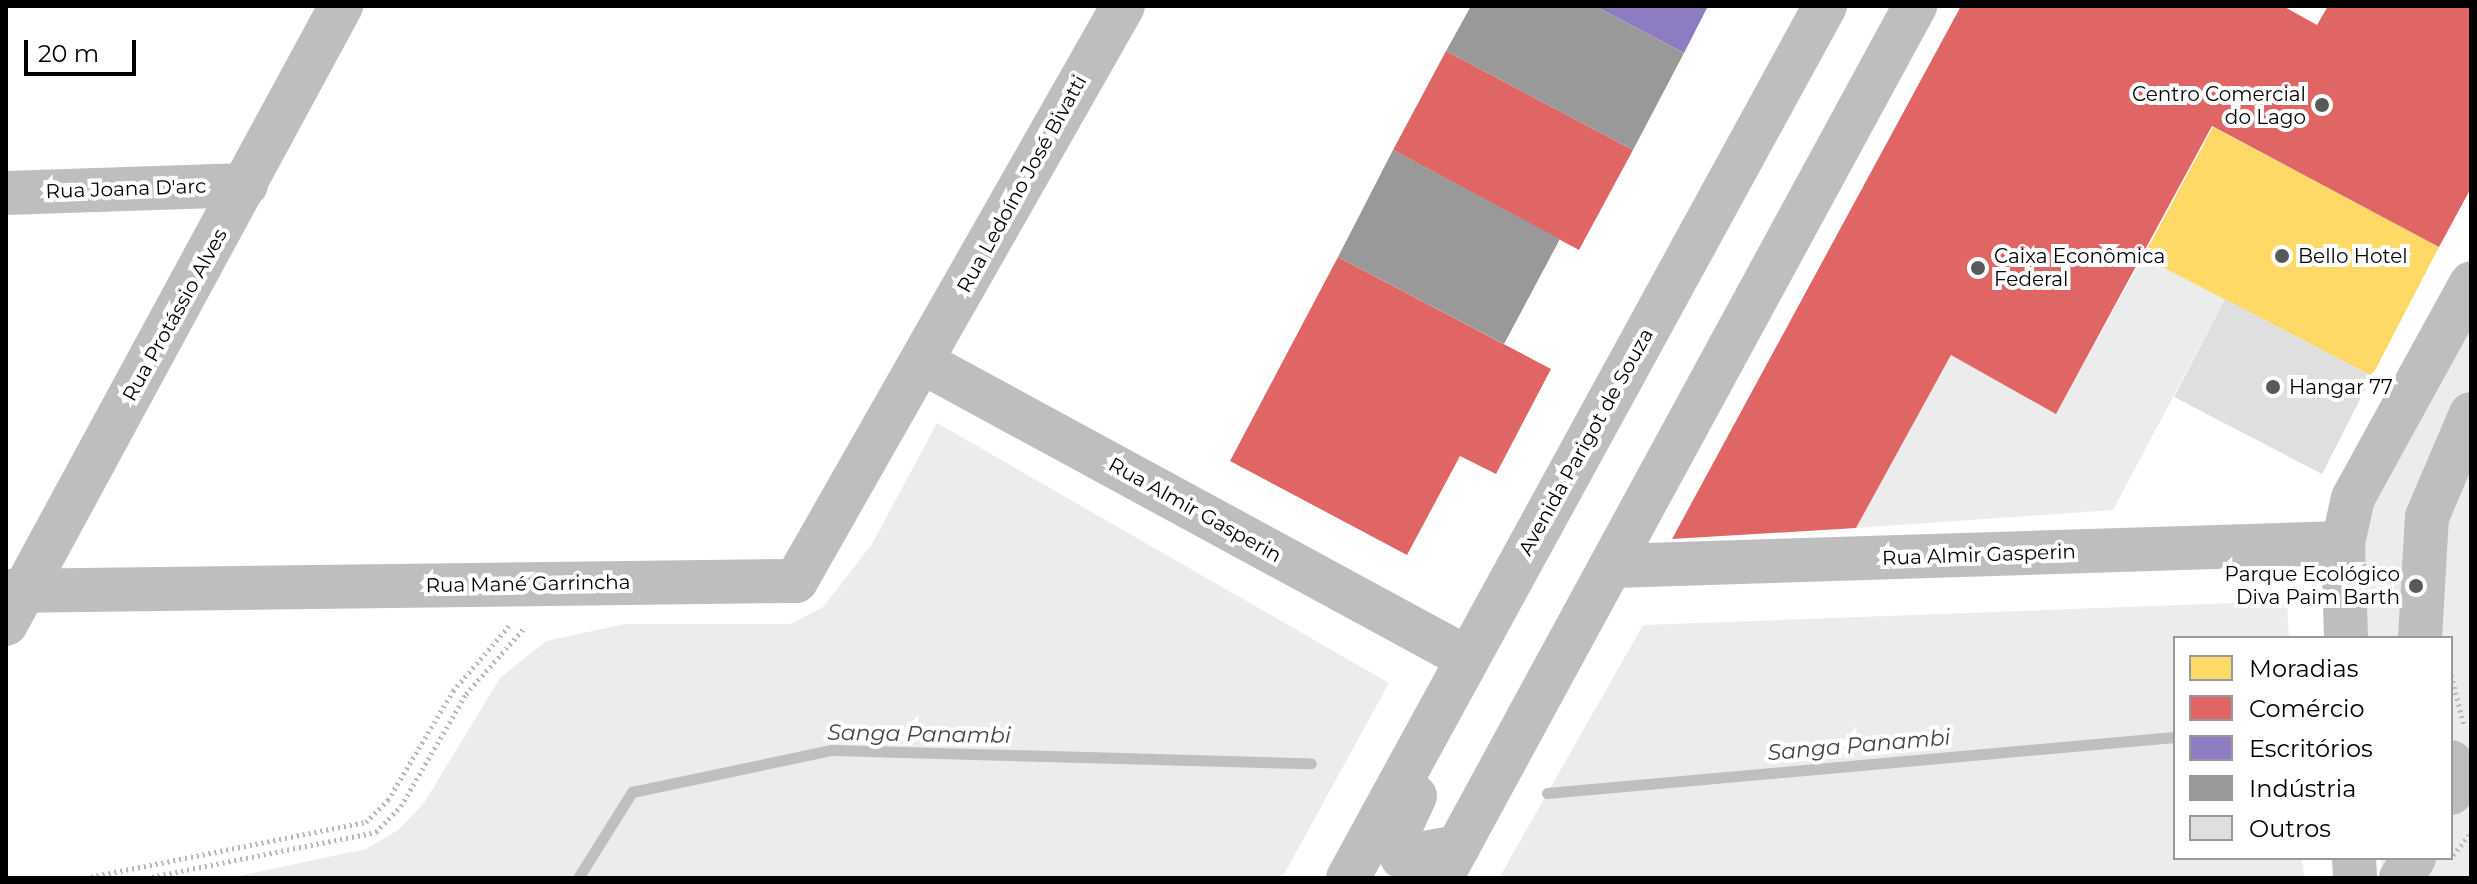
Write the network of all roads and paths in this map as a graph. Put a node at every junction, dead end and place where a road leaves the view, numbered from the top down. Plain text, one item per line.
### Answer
1 (341, 6) edge
2 (1123, 6) edge
3 (1825, 6) edge
4 (1915, 6) edge
5 (246, 185) junction
6 (6, 193) edge
7 (2471, 283) edge
8 (922, 362) junction
9 (2471, 414) edge
10 (2343, 543) junction
11 (1615, 566) junction
12 (12, 602) edge
13 (538, 622) dead end
14 (2346, 636) edge
15 (2420, 636) edge
16 (1467, 658) junction
17 (2453, 693) edge
18 (2459, 747) edge
19 (2453, 782) edge
20 (2413, 860) edge
21 (1450, 862) edge
22 (146, 878) edge
23 (1348, 878) edge
24 (1357, 878) edge
25 (1391, 878) edge
26 (2401, 878) edge

1 - 5 street, Rua Protássio Alves
2 - 8 street, Rua Ledoíno José Bivatti
3 - 16 street, Avenida Parigot de Souza
4 - 11 street
5 - 6 street, Rua Joana D'arc
5 - 12 street, Rua Protássio Alves
7 - 10 street
8 - 12 street, Rua Mané Garrincha
8 - 16 street, Rua Almir Gasperin
9 - 15 street
10 - 11 street, Rua Almir Gasperin
10 - 14 street
11 - 21 street
13 - 22 path
16 - 21 street
16 - 23 street, Avenida Parigot de Souza
17 - 18 path
18 - 19 street
20 - 26 street
24 - 25 street

